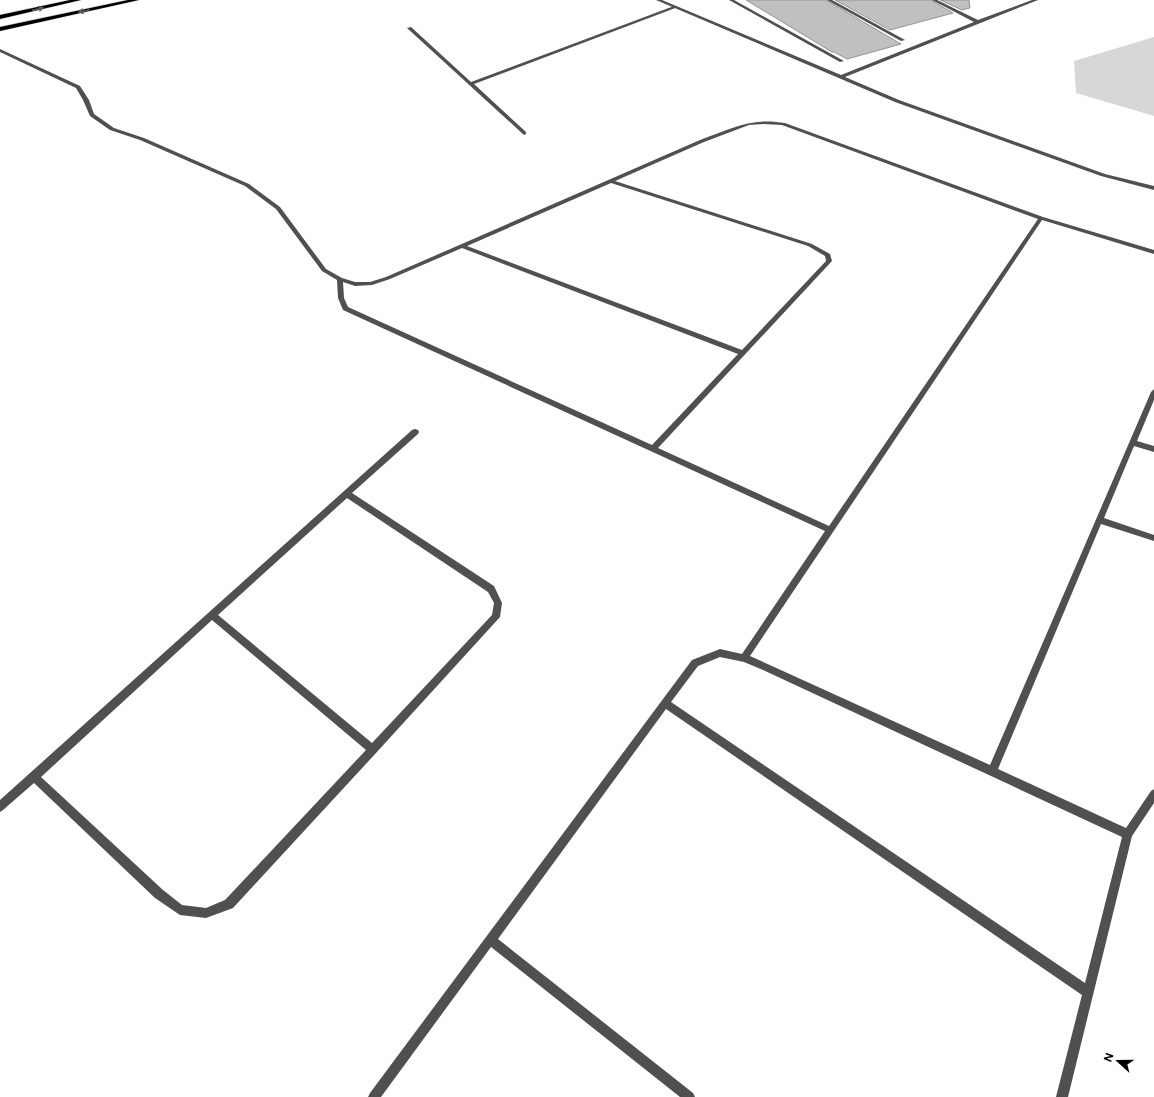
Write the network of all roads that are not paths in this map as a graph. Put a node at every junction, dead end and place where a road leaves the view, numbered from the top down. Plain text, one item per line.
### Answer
1 (78, 0) edge
2 (136, 0) edge
3 (658, 0) edge
4 (731, 0) edge
5 (829, 0) edge
6 (934, 0) edge
7 (1033, 0) edge
8 (676, 7) junction
9 (0, 18) edge
10 (978, 22) junction
11 (408, 28) dead end
12 (0, 29) edge
13 (903, 40) dead end
14 (0, 50) edge
15 (842, 61) dead end
16 (841, 77) junction
17 (470, 84) junction
18 (524, 133) dead end
19 (610, 181) junction
20 (1154, 188) edge
21 (1041, 218) junction
22 (462, 246) junction
23 (1154, 252) edge
24 (340, 279) junction
25 (743, 353) junction
26 (1154, 392) edge
27 (415, 432) dead end
28 (1132, 443) junction
29 (653, 449) junction
30 (1154, 449) edge
31 (346, 493) junction
32 (1099, 520) junction
33 (830, 530) junction
34 (1154, 538) edge
35 (212, 615) junction
36 (744, 658) junction
37 (665, 703) junction
38 (373, 750) junction
39 (992, 771) junction
40 (33, 776) junction
41 (1154, 794) edge
42 (0, 807) edge
43 (1128, 834) junction
44 (491, 940) junction
45 (1088, 992) junction
46 (374, 1097) edge
47 (689, 1097) edge
48 (1062, 1097) edge

9 -> 1 highway
2 -> 12 highway
3 - 8 street
4 - 15 street
5 - 13 street
6 - 10 street
7 - 10 street
8 - 16 street
8 - 17 street
10 - 16 street
11 - 17 street
14 - 24 street
16 - 20 street
17 - 18 street
19 - 21 street
19 - 22 street
19 - 25 street
21 - 23 street
21 - 33 street
22 - 24 street
22 - 25 street
24 - 29 street
25 - 29 street
26 - 28 street
27 - 31 street
28 - 30 street
28 - 32 street
29 - 33 street
31 - 35 street
31 - 38 street
32 - 34 street
32 - 39 street
33 - 36 street
35 - 38 street
35 - 40 street
36 - 37 street
36 - 39 street
37 - 44 street
37 - 45 street
38 - 40 street
39 - 43 street
40 - 42 street
41 - 43 street
43 - 45 street
44 - 46 street
44 - 47 street
45 - 48 street

